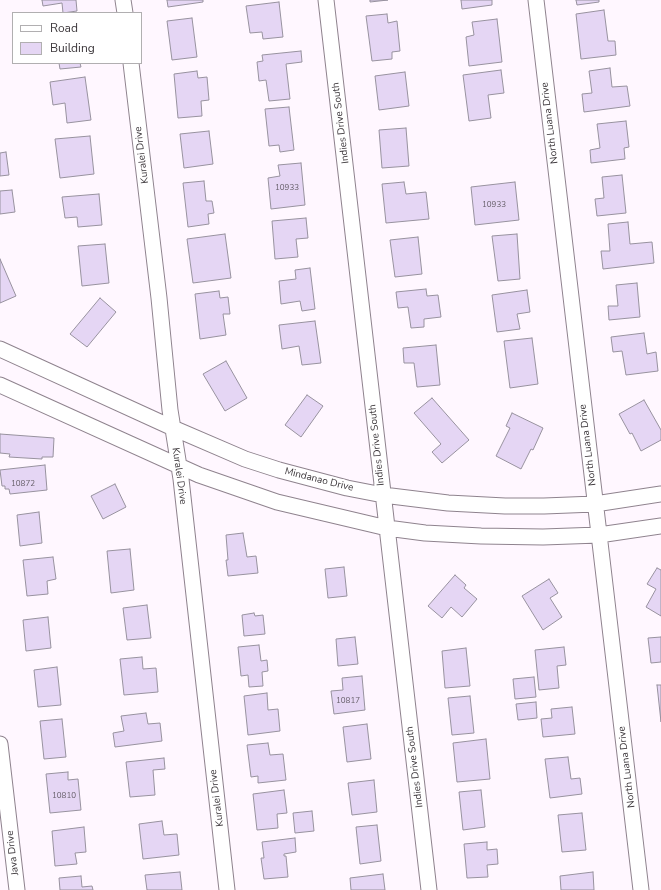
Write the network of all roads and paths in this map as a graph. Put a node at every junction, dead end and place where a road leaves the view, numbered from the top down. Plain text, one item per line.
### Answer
1 (123, 0) edge
2 (326, 0) edge
3 (536, 0) edge
4 (125, 12) edge
5 (131, 64) edge
6 (0, 349) edge
7 (0, 385) edge
8 (172, 428) junction
9 (178, 465) junction
10 (661, 494) edge
11 (383, 495) junction
12 (595, 504) junction
13 (661, 526) edge
14 (387, 528) junction
15 (599, 535) junction
16 (0, 744) edge
17 (17, 890) edge
18 (227, 890) edge
19 (429, 890) edge
20 (641, 890) edge

1 - 4 street
2 - 11 street, Indies Drive South
3 - 12 street, North Luana Drive
5 - 8 street, Kuralei Drive
6 - 8 street, Mindanao Drive
7 - 9 street
8 - 9 street, Kuralei Drive
8 - 11 street, Mindanao Drive
9 - 14 street
9 - 18 street, Kuralei Drive
10 - 12 street, Mindanao Drive
11 - 12 street, Mindanao Drive
11 - 14 street, Indies Drive South
12 - 15 street, North Luana Drive
13 - 15 street
14 - 15 street
14 - 19 street, Indies Drive South
15 - 20 street, North Luana Drive
16 - 17 street, Java Drive

